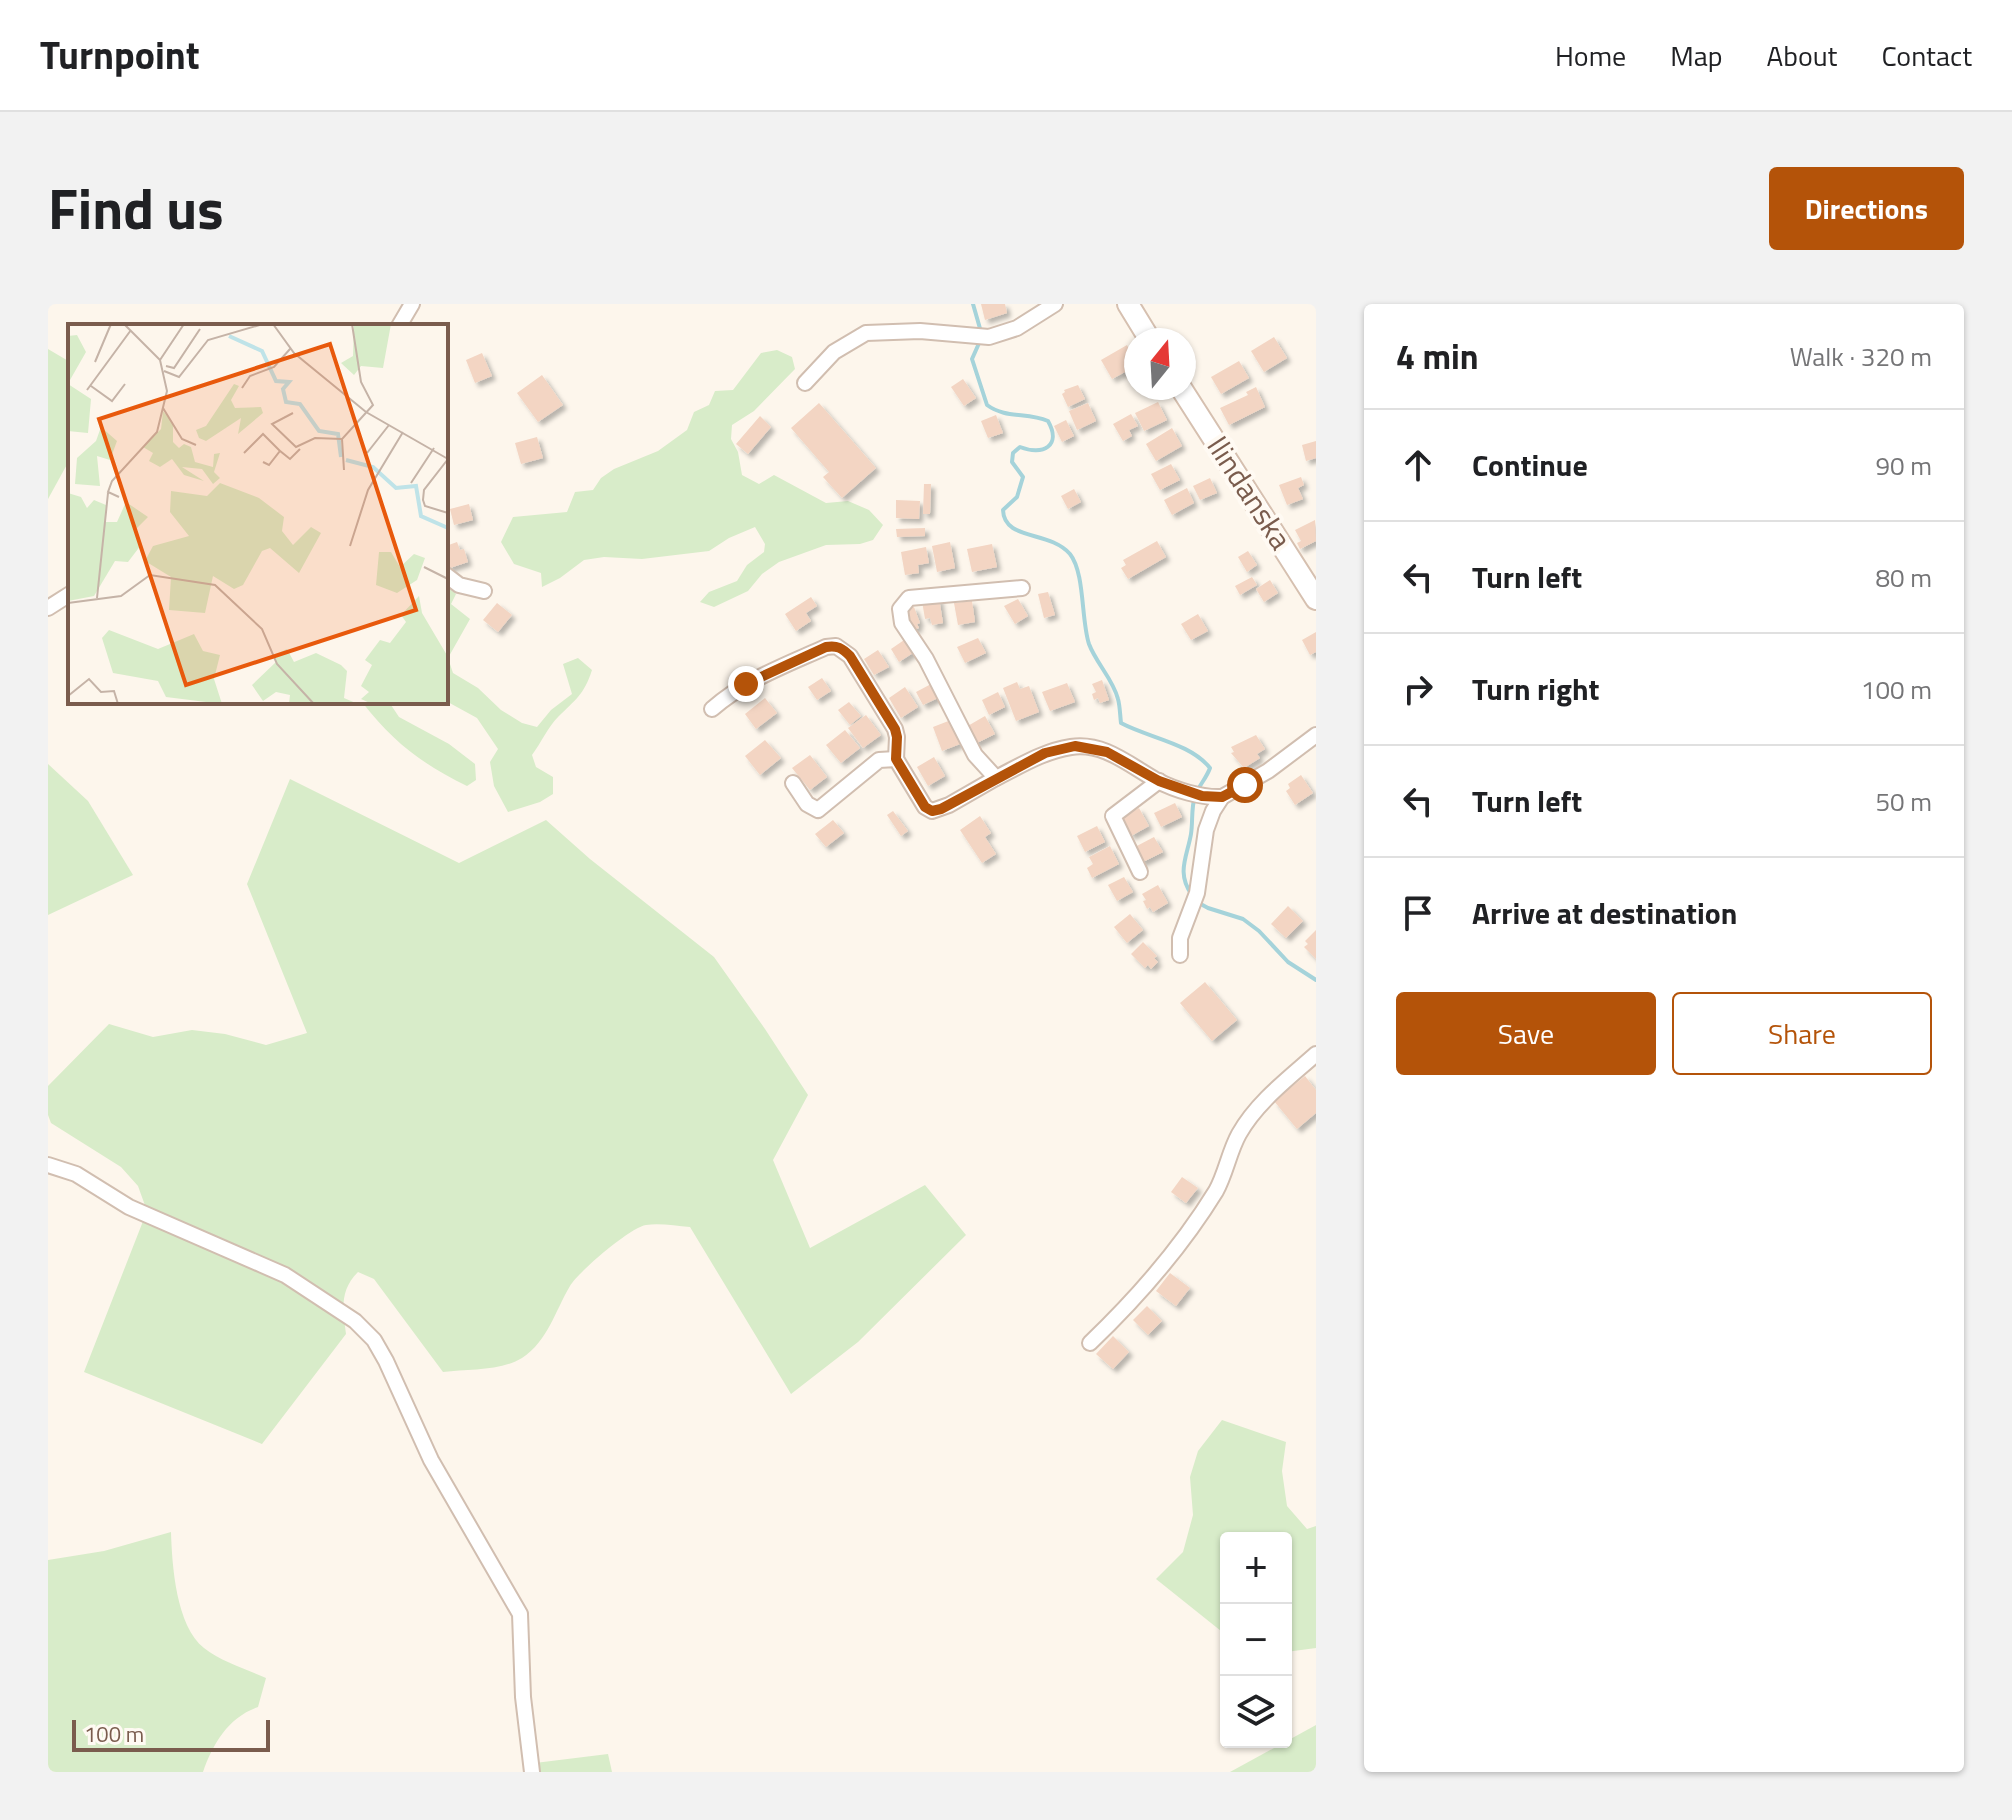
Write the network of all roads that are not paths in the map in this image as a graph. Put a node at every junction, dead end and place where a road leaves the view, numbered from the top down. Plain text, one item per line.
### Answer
1 (412, 304) edge
2 (1055, 304) edge
3 (1128, 304) edge
4 (400, 324) edge
5 (1143, 328) edge
6 (805, 383) dead end
7 (1189, 400) edge
8 (448, 577) edge
9 (1022, 588) dead end
10 (484, 591) dead end
11 (68, 595) edge
12 (1316, 599) edge
13 (48, 608) edge
14 (712, 709) dead end
15 (1316, 735) edge
16 (896, 759) junction
17 (996, 778) junction
18 (1159, 781) junction
19 (793, 783) dead end
20 (1222, 797) junction
21 (1140, 872) dead end
22 (1180, 955) dead end
23 (1316, 1054) edge
24 (48, 1165) edge
25 (1090, 1343) dead end
26 (532, 1772) edge

1 - 4 street
2 - 6 street
3 - 5 street
7 - 12 street, Ilindanska
8 - 10 street
9 - 17 street
11 - 13 street
14 - 16 street
15 - 20 street
16 - 17 street
16 - 19 street
17 - 18 street
18 - 20 street
18 - 21 street
20 - 22 street
23 - 25 street
24 - 26 street

